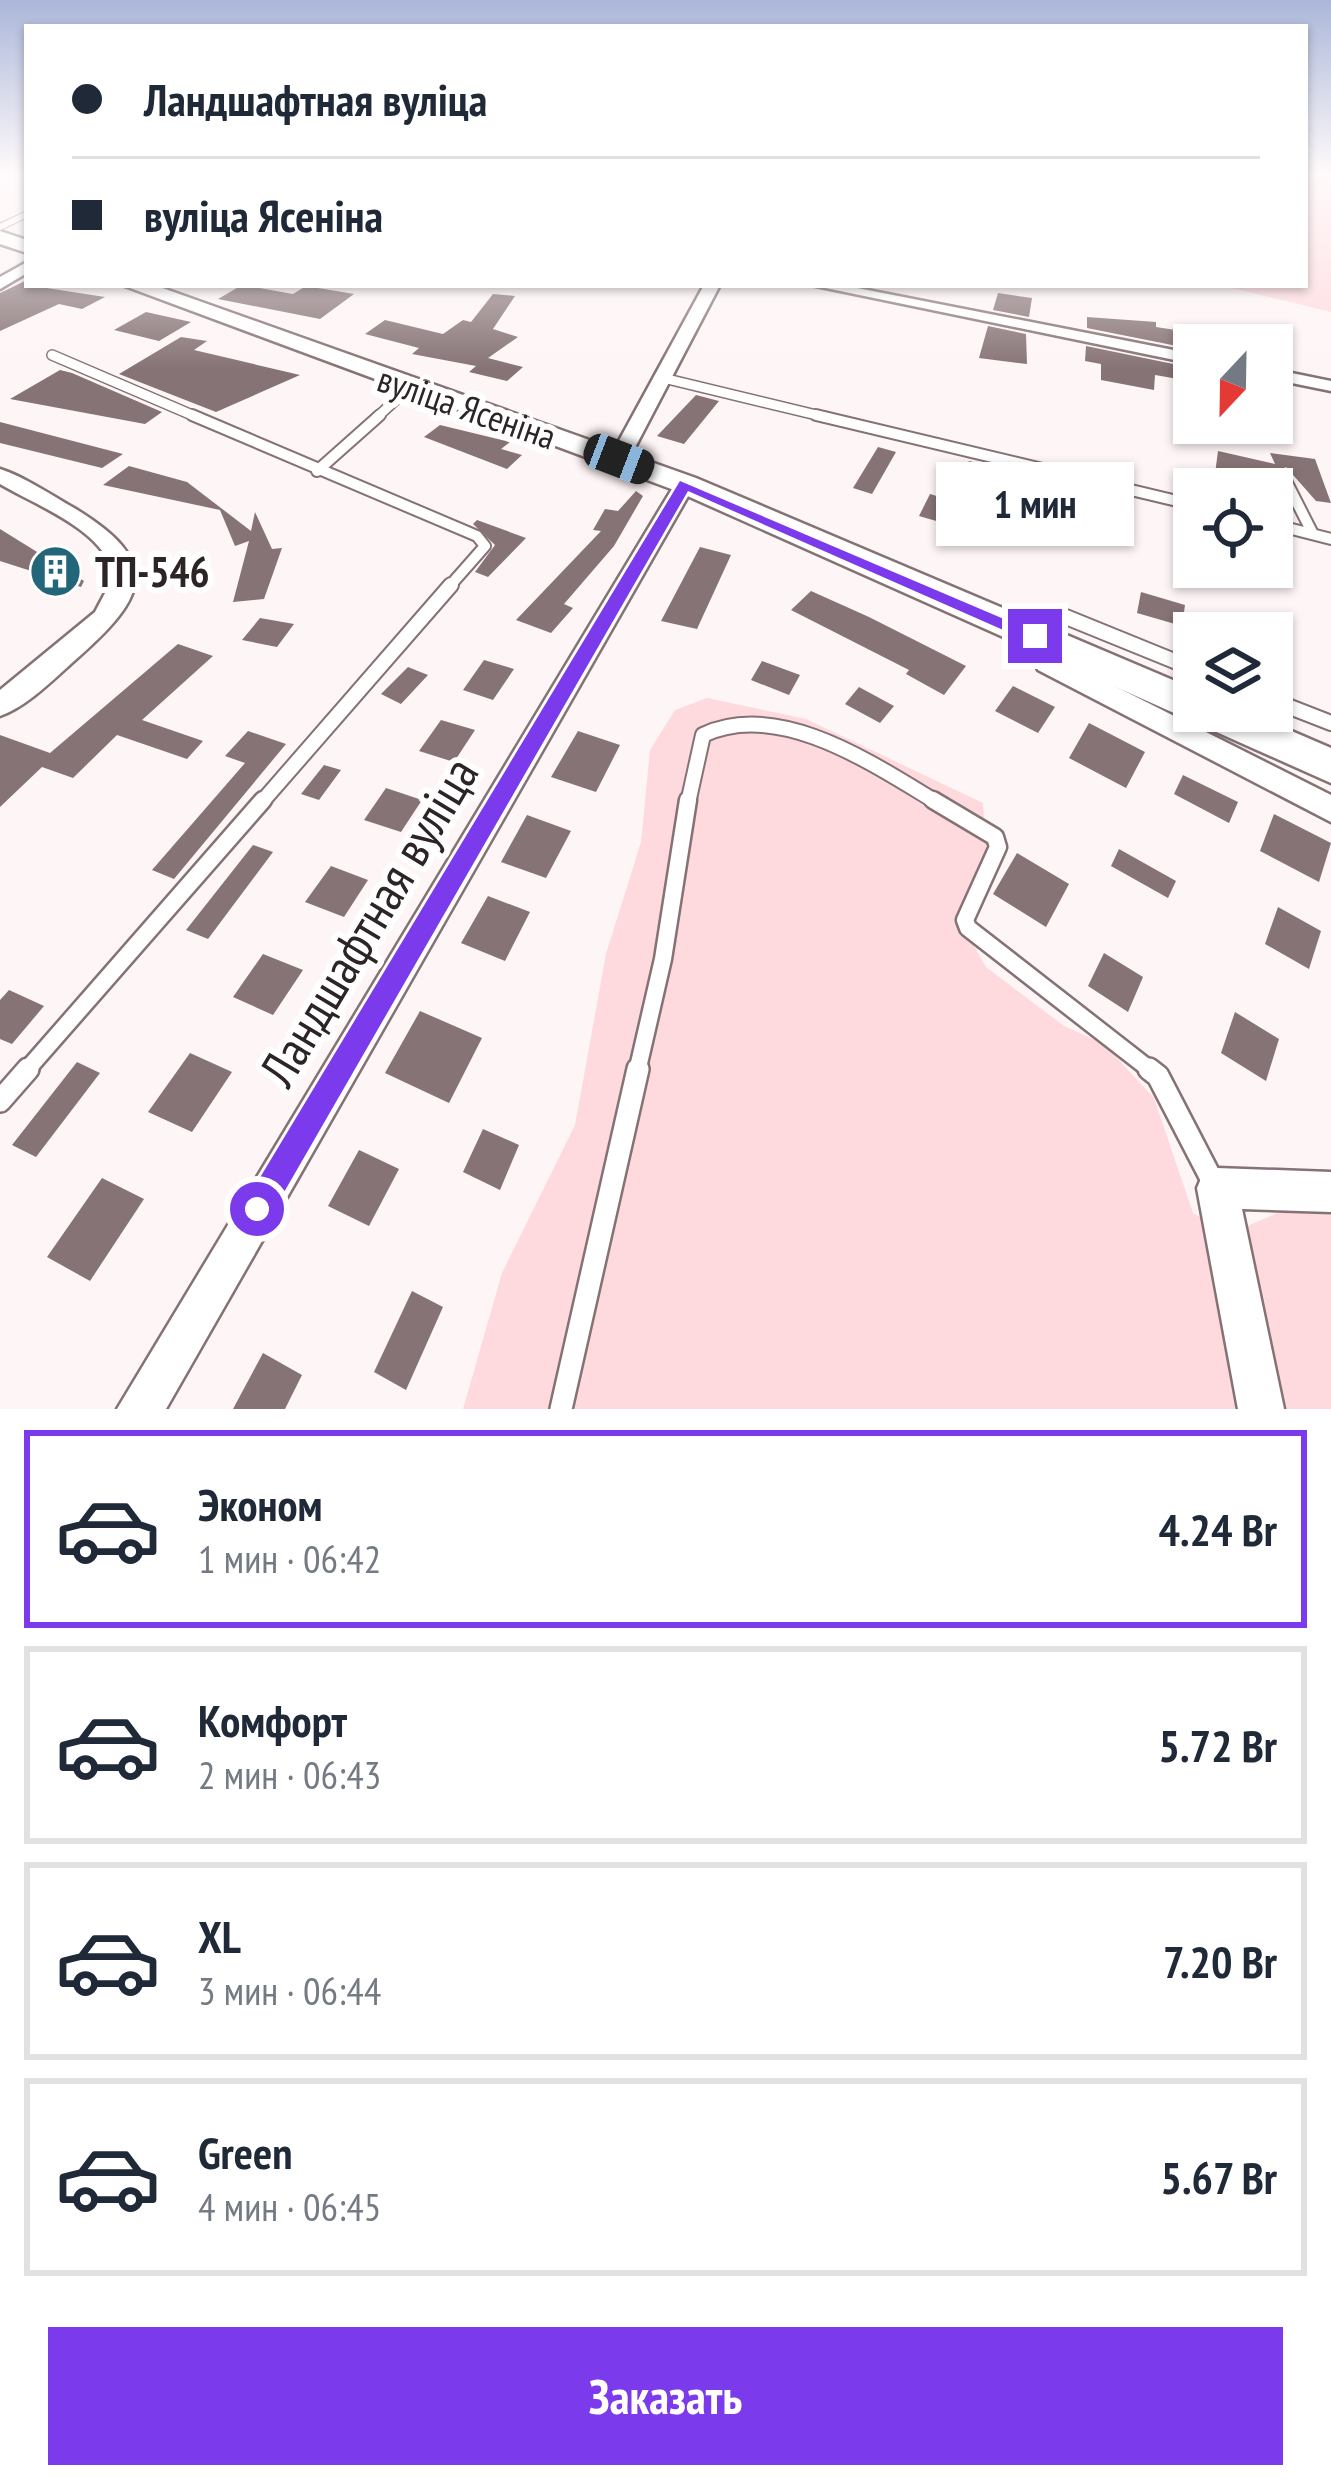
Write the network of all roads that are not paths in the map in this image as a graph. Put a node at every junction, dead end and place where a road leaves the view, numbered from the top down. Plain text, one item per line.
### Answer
1 (151, 288) edge
2 (710, 288) edge
3 (834, 288) edge
4 (52, 355) dead end
5 (1173, 355) edge
6 (658, 377) junction
7 (1293, 378) edge
8 (1331, 386) edge
9 (409, 388) junction
10 (619, 459) junction
11 (316, 471) junction
12 (0, 475) edge
13 (685, 484) junction
14 (1293, 495) edge
15 (1173, 500) edge
16 (1293, 529) edge
17 (1313, 534) junction
18 (1331, 539) edge
19 (1035, 636) junction
20 (1173, 660) edge
21 (1173, 697) edge
22 (0, 705) edge
23 (1293, 709) edge
24 (1331, 724) edge
25 (1253, 732) edge
26 (1331, 766) edge
27 (1331, 809) edge
28 (0, 1101) edge
29 (1217, 1188) junction
30 (1331, 1192) edge
31 (140, 1409) edge
32 (561, 1409) edge
33 (1261, 1409) edge

1 - 9 street, вуліца Ясеніна
2 - 6 street
3 - 5 street
4 - 11 lane
6 - 10 street
6 - 15 lane
7 - 8 street
9 - 10 street, вуліца Ясеніна
9 - 11 lane
10 - 13 street, вуліца Ясеніна
11 - 28 lane
12 - 22 street
13 - 19 street, вуліца Ясеніна
13 - 31 street, Ландшафтная вуліца
14 - 17 lane
16 - 17 lane
17 - 18 lane
19 - 20 lane
19 - 21 street, вуліца Ясеніна
19 - 27 street
23 - 24 lane
25 - 26 street
29 - 30 street
29 - 32 lane
29 - 33 street

